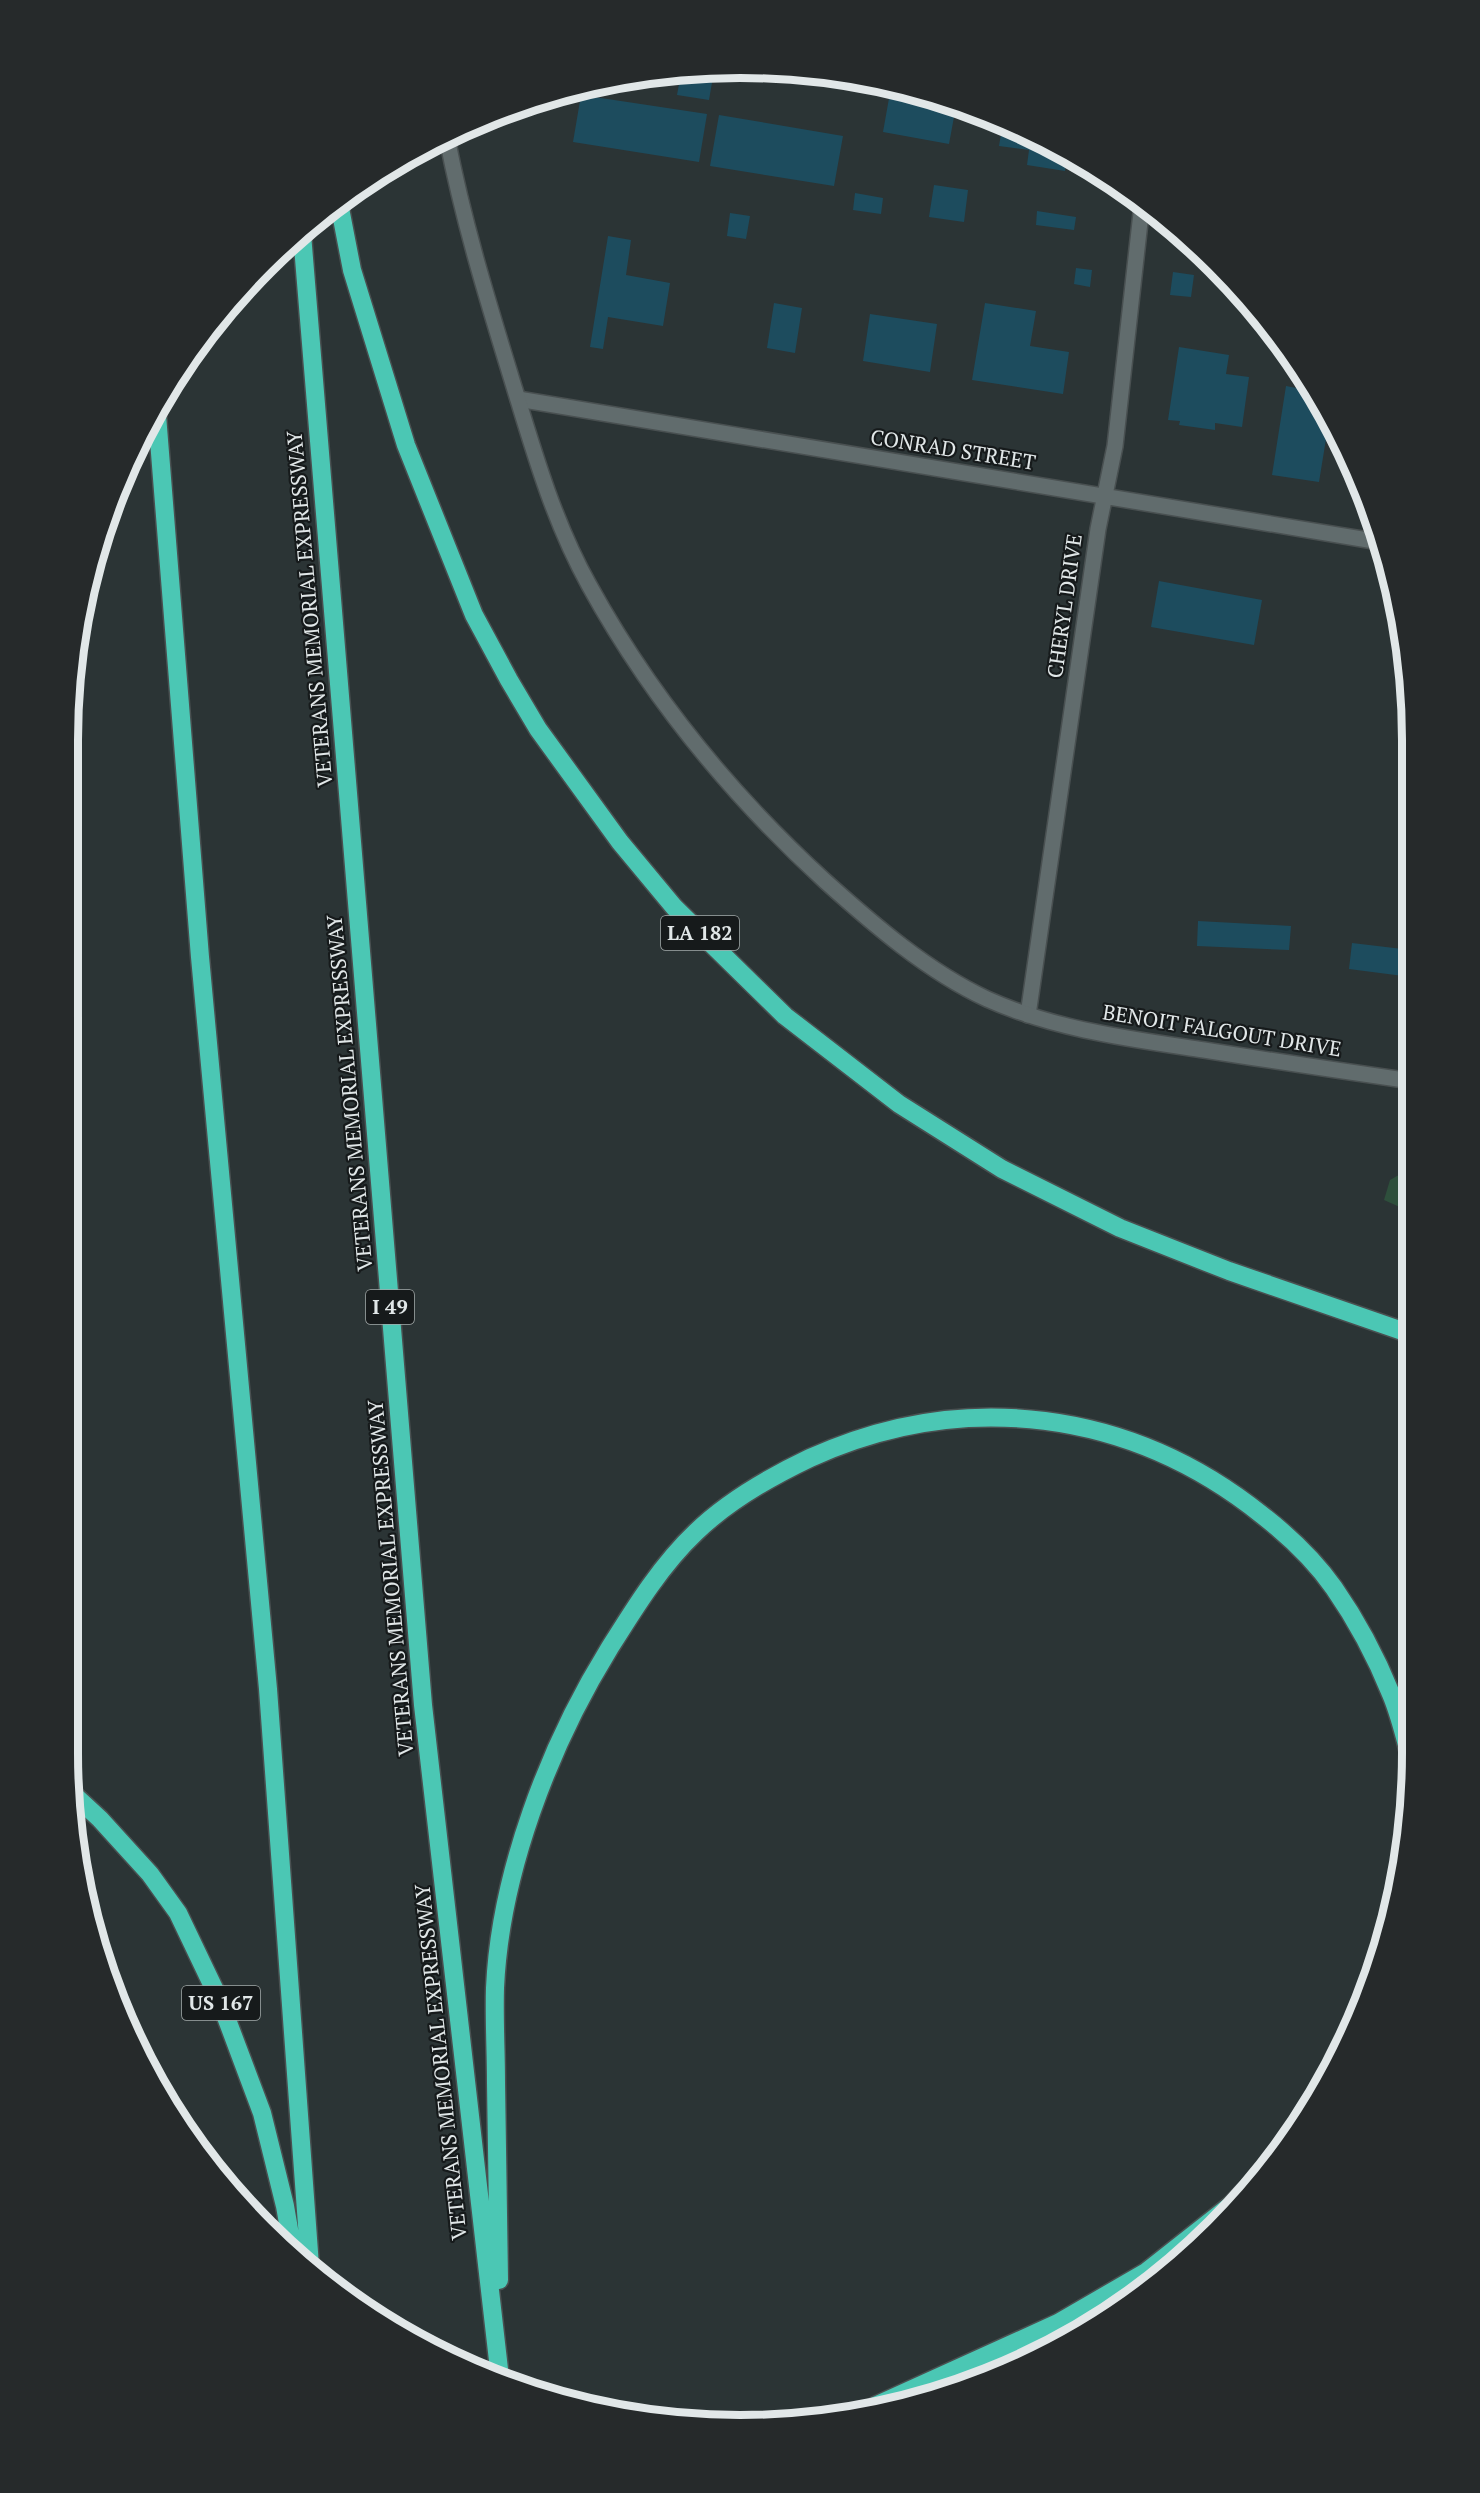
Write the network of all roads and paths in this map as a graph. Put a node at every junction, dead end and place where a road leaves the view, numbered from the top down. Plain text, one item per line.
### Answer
1 (449, 145) edge
2 (341, 212) edge
3 (1141, 214) edge
4 (303, 243) edge
5 (518, 399) junction
6 (158, 426) edge
7 (1105, 497) junction
8 (1371, 541) edge
9 (1028, 1015) junction
10 (1402, 1080) edge
11 (1402, 1331) edge
12 (1402, 1728) edge
13 (79, 1800) edge
14 (1194, 2234) edge
15 (291, 2238) edge
16 (309, 2255) edge
17 (499, 2370) edge
18 (500, 2370) edge
19 (900, 2395) edge

1 - 5 street, BENOIT FALGOUT DRIVE
2 - 11 highway, LA 182
3 - 7 street, CHERYL DRIVE
4 - 17 highway, VETERANS MEMORIAL EXPRESSWAY / I 49
5 - 7 street, CONRAD STREET
5 - 9 street, BENOIT FALGOUT DRIVE
6 - 16 highway
7 - 8 street, CONRAD STREET
7 - 9 street, CHERYL DRIVE
9 - 10 street, BENOIT FALGOUT DRIVE
12 - 18 highway
13 - 15 highway, US 167
14 - 19 highway

